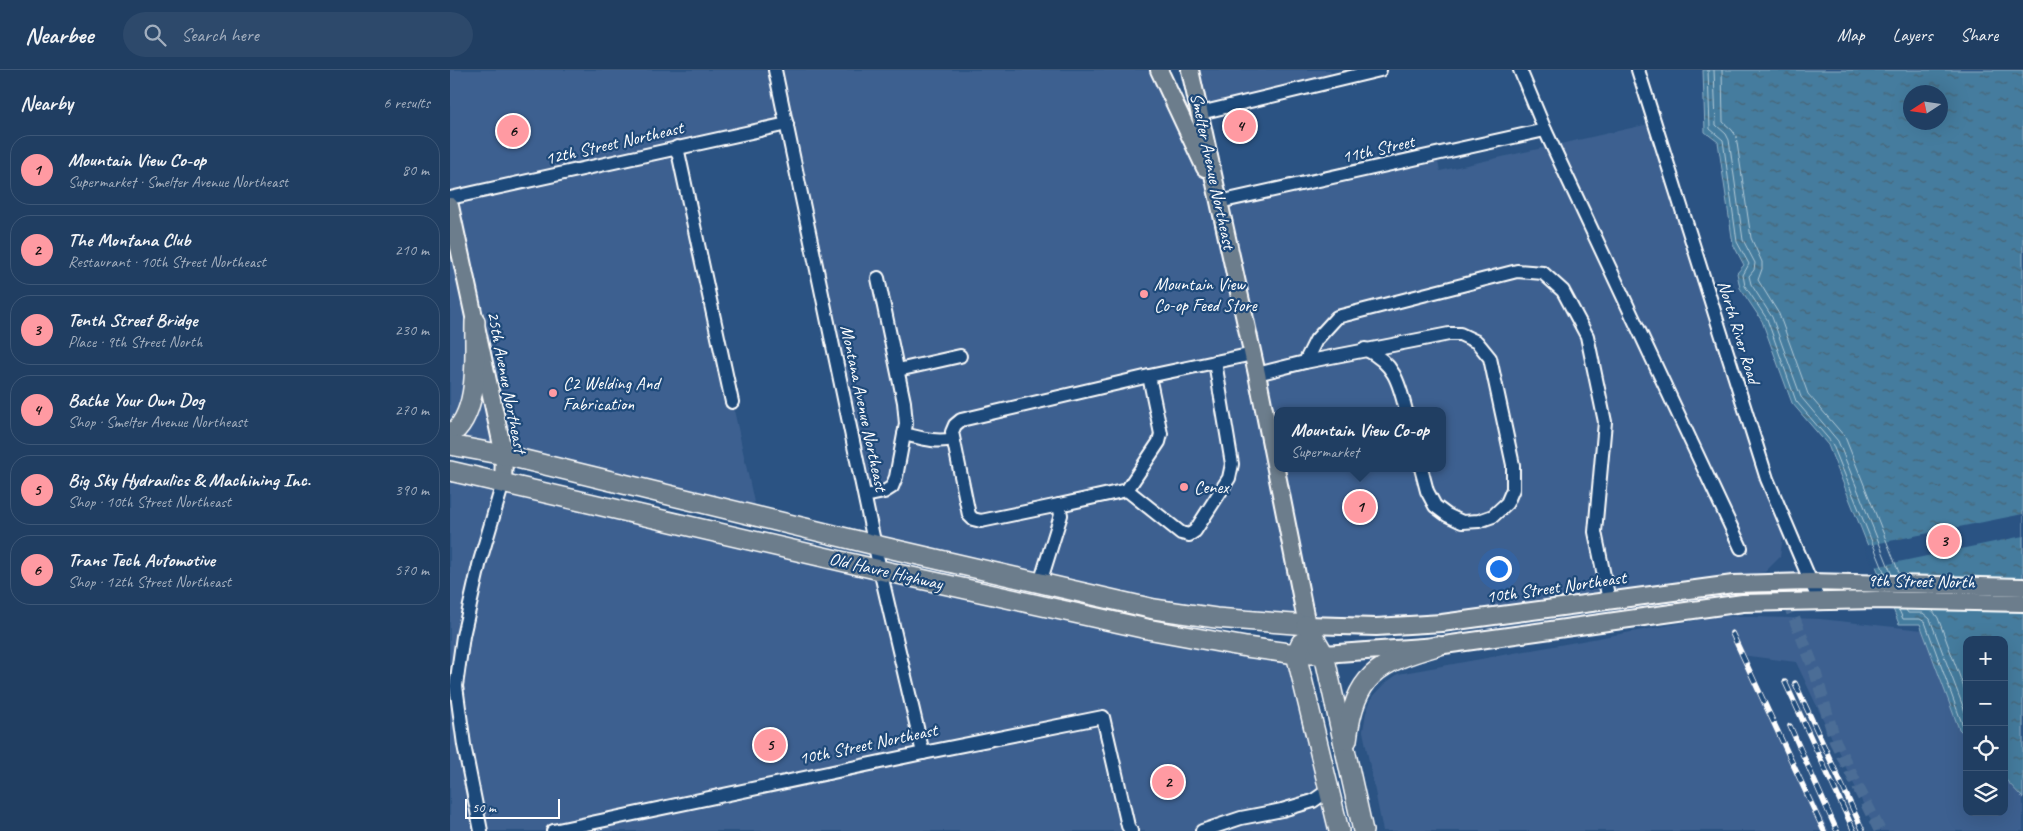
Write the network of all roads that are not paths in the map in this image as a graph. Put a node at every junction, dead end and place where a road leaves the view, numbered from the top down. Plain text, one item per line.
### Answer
1 (775, 70) edge
2 (1160, 70) edge
3 (1190, 70) edge
4 (1380, 70) edge
5 (1520, 70) edge
6 (1638, 70) edge
7 (1200, 113) junction
8 (787, 124) junction
9 (1545, 130) junction
10 (677, 147) junction
11 (450, 198) edge
12 (1219, 202) junction
13 (450, 206) edge
14 (878, 278) dead end
15 (475, 320) junction
16 (1365, 349) junction
17 (1253, 354) junction
18 (960, 356) dead end
19 (1215, 362) junction
20 (1305, 362) junction
21 (898, 370) junction
22 (1257, 374) junction
23 (1149, 376) junction
24 (732, 402) dead end
25 (1405, 407) edge
26 (904, 434) junction
27 (450, 435) edge
28 (953, 439) junction
29 (450, 445) edge
30 (504, 455) junction
31 (1274, 459) edge
32 (450, 471) edge
33 (1277, 472) edge
34 (1422, 472) edge
35 (503, 483) junction
36 (1127, 490) junction
37 (865, 496) junction
38 (1059, 505) junction
39 (875, 545) junction
40 (1741, 548) dead end
41 (880, 570) junction
42 (1810, 582) junction
43 (1040, 583) junction
44 (2023, 587) edge
45 (1609, 600) junction
46 (1819, 601) junction
47 (2023, 603) edge
48 (1307, 625) junction
49 (1437, 646) junction
50 (1296, 654) junction
51 (1324, 654) junction
52 (454, 672) edge
53 (923, 753) junction
54 (1345, 753) junction
55 (1330, 789) junction
56 (481, 831) edge
57 (553, 831) edge
58 (1131, 831) edge
59 (1202, 831) edge
60 (1339, 831) edge
61 (1363, 831) edge

1 - 8 street, Montana Avenue Northeast
2 - 12 main road
3 - 7 main road, Smelter Avenue Northeast
4 - 7 street
5 - 9 street
6 - 42 street, North River Road
7 - 12 main road, Smelter Avenue Northeast
8 - 10 street, 12th Street Northeast
8 - 37 street, Montana Avenue Northeast
9 - 12 street, 11th Street
9 - 40 street
10 - 11 street, 12th Street Northeast
10 - 24 street
12 - 17 main road, Smelter Avenue Northeast
13 - 15 main road, 25th Avenue Northeast
14 - 21 street
15 - 27 highway
15 - 30 main road, 25th Avenue Northeast
16 - 20 street
16 - 25 street
16 - 34 street
17 - 19 street
17 - 22 main road, Smelter Avenue Northeast
18 - 21 street
19 - 23 street
19 - 36 street
20 - 22 street
20 - 45 street
21 - 26 street
22 - 31 main road, Smelter Avenue Northeast
23 - 28 street
23 - 36 street
26 - 28 street
26 - 37 street
28 - 38 street
29 - 30 highway, Old Havre Highway
30 - 35 main road, 25th Avenue Northeast
30 - 39 highway, Old Havre Highway
32 - 35 highway, Old Havre Highway
33 - 48 main road, Smelter Avenue Northeast
35 - 41 highway, Old Havre Highway
35 - 52 street, 25th Avenue Northeast
36 - 38 street
37 - 39 street, Montana Avenue Northeast
38 - 43 street
39 - 41 street, Montana Avenue Northeast
39 - 43 highway, Old Havre Highway
41 - 50 highway, Old Havre Highway
41 - 53 street, Montana Avenue Northeast
42 - 44 main road, 9th Street North
42 - 45 main road, 10th Street Northeast
42 - 46 street, North River Road
43 - 48 highway, Old Havre Highway
45 - 48 main road, 10th Street Northeast
46 - 47 main road, 9th Street North
46 - 49 main road
48 - 50 highway
48 - 51 highway, Smelter Avenue Northeast
49 - 51 main road
49 - 54 highway
50 - 51 highway, Old Havre Highway
50 - 55 highway
51 - 54 highway, Smelter Avenue Northeast
52 - 56 street, 25th Avenue Northeast
53 - 57 street, 10th Street Northeast
53 - 58 street, 10th Street Northeast
54 - 61 highway, Smelter Avenue Northeast
55 - 59 street
55 - 60 highway

